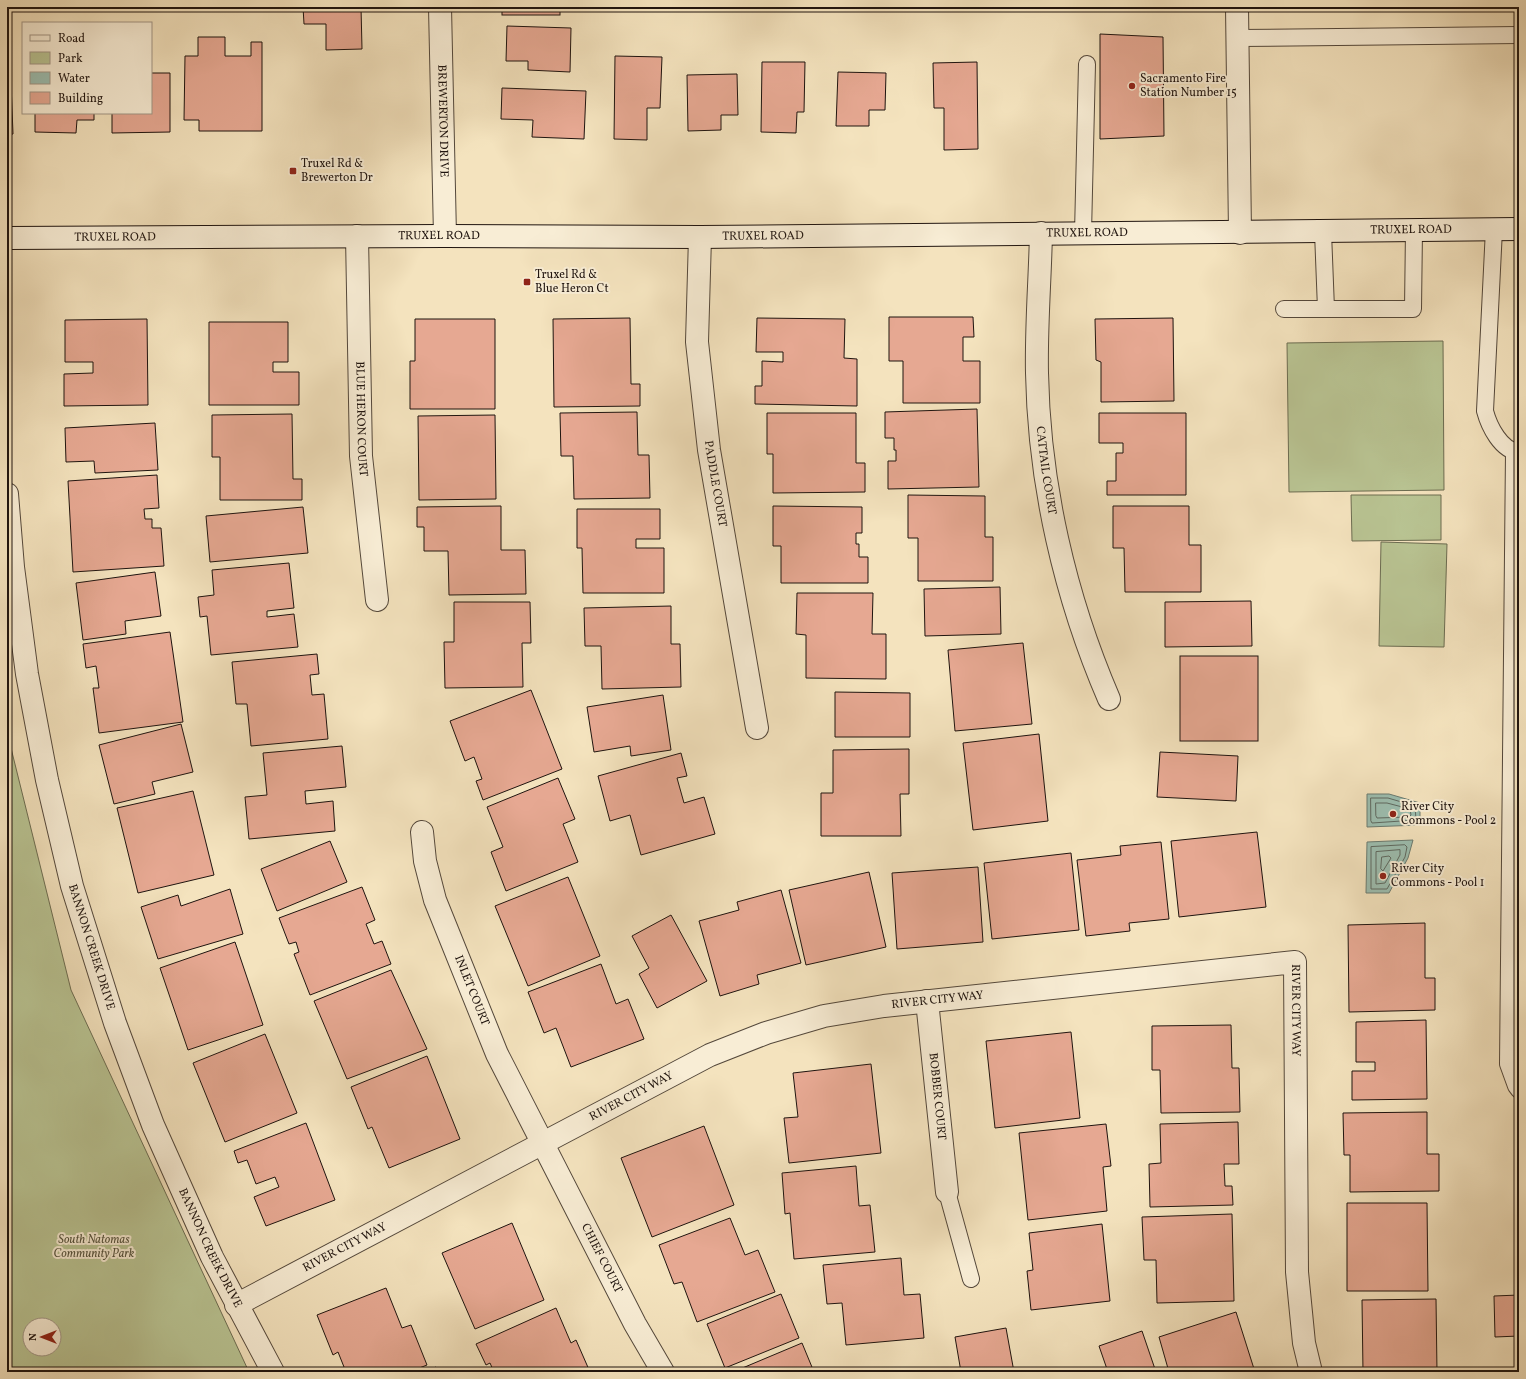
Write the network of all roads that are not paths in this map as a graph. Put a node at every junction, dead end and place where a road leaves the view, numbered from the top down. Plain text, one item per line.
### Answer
1 (440, 7) edge
2 (1237, 7) edge
3 (1519, 35) edge
4 (1237, 38) junction
5 (1087, 64) dead end
6 (1494, 229) junction
7 (1519, 229) edge
8 (1414, 230) junction
9 (1323, 232) junction
10 (1042, 233) junction
11 (1083, 233) junction
12 (1240, 233) junction
13 (357, 236) junction
14 (444, 236) junction
15 (700, 237) junction
16 (7, 238) edge
17 (1284, 309) dead end
18 (1326, 309) junction
19 (1516, 452) edge
20 (7, 494) edge
21 (377, 600) dead end
22 (1109, 700) dead end
23 (756, 728) dead end
24 (422, 832) dead end
25 (927, 1001) junction
26 (1519, 1090) edge
27 (542, 1143) junction
28 (947, 1192) joint
29 (971, 1279) dead end
30 (236, 1305) junction
31 (273, 1372) edge
32 (664, 1372) edge
33 (1311, 1372) edge

1 - 14 street, BREWERTON DRIVE
2 - 4 street
3 - 4 lane
4 - 12 street
5 - 11 lane
6 - 7 street, TRUXEL ROAD
6 - 8 street, TRUXEL ROAD
6 - 19 lane
8 - 9 street, TRUXEL ROAD
8 - 18 lane
9 - 12 street, TRUXEL ROAD
9 - 18 lane
10 - 11 street, TRUXEL ROAD
10 - 15 street, TRUXEL ROAD
10 - 22 street, CATTAIL COURT
11 - 12 street, TRUXEL ROAD
13 - 14 street, TRUXEL ROAD
13 - 16 street, TRUXEL ROAD
13 - 21 street, BLUE HERON COURT
14 - 15 street, TRUXEL ROAD
15 - 23 street, PADDLE COURT
17 - 18 lane
19 - 26 lane
20 - 30 street, BANNON CREEK DRIVE
24 - 27 street, INLET COURT
25 - 27 street, RIVER CITY WAY
25 - 28 street, BOBBER COURT
25 - 33 street, RIVER CITY WAY
27 - 30 street, RIVER CITY WAY
27 - 32 street, CHIEF COURT
28 - 29 lane
30 - 31 street, BANNON CREEK DRIVE

